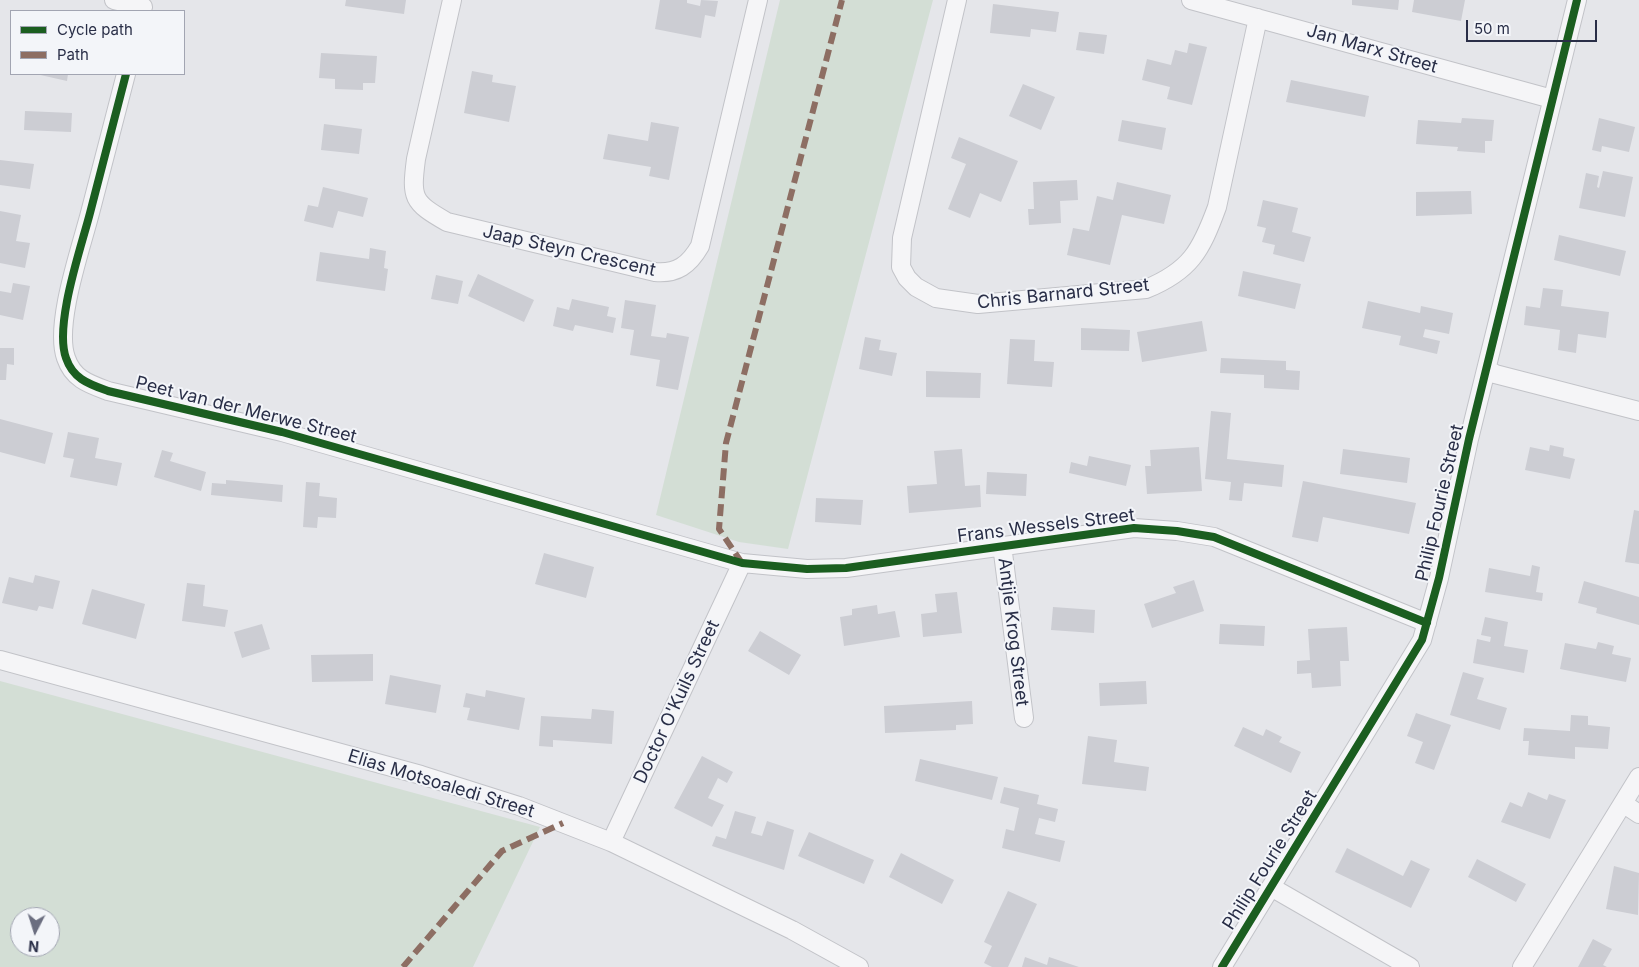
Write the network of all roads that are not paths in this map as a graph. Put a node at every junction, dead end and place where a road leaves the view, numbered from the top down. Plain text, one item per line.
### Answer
1 (114, 0) edge
2 (452, 0) edge
3 (758, 0) edge
4 (958, 0) edge
5 (1191, 0) edge
6 (1577, 0) edge
7 (143, 6) edge
8 (1258, 18) junction
9 (126, 75) edge
10 (1552, 99) junction
11 (1487, 369) junction
12 (1639, 411) edge
13 (1002, 546) junction
14 (742, 563) junction
15 (1427, 624) junction
16 (0, 660) edge
17 (1024, 718) dead end
18 (1639, 777) edge
19 (1632, 809) edge
20 (611, 842) junction
21 (1271, 887) junction
22 (859, 967) edge
23 (1222, 967) edge
24 (1410, 967) edge
25 (1522, 967) edge

1 - 7 street
2 - 3 street, Jaap Steyn Crescent
4 - 8 street, Chris Barnard Street
5 - 8 street, Jan Marx Street
6 - 10 street, Philip Fourie Street
8 - 10 street, Jan Marx Street
9 - 14 street, Peet van der Merwe Street
10 - 11 street, Philip Fourie Street
11 - 12 street
11 - 15 street, Philip Fourie Street
13 - 14 street, Frans Wessels Street
13 - 15 street, Frans Wessels Street
13 - 17 street, Antjie Krog Street
14 - 20 street, Doctor O'Kuils Street
15 - 21 street, Philip Fourie Street
16 - 20 street, Elias Motsoaledi Street
18 - 19 street
19 - 25 street
20 - 22 street, Elias Motsoaledi Street
21 - 23 street, Philip Fourie Street
21 - 24 street

